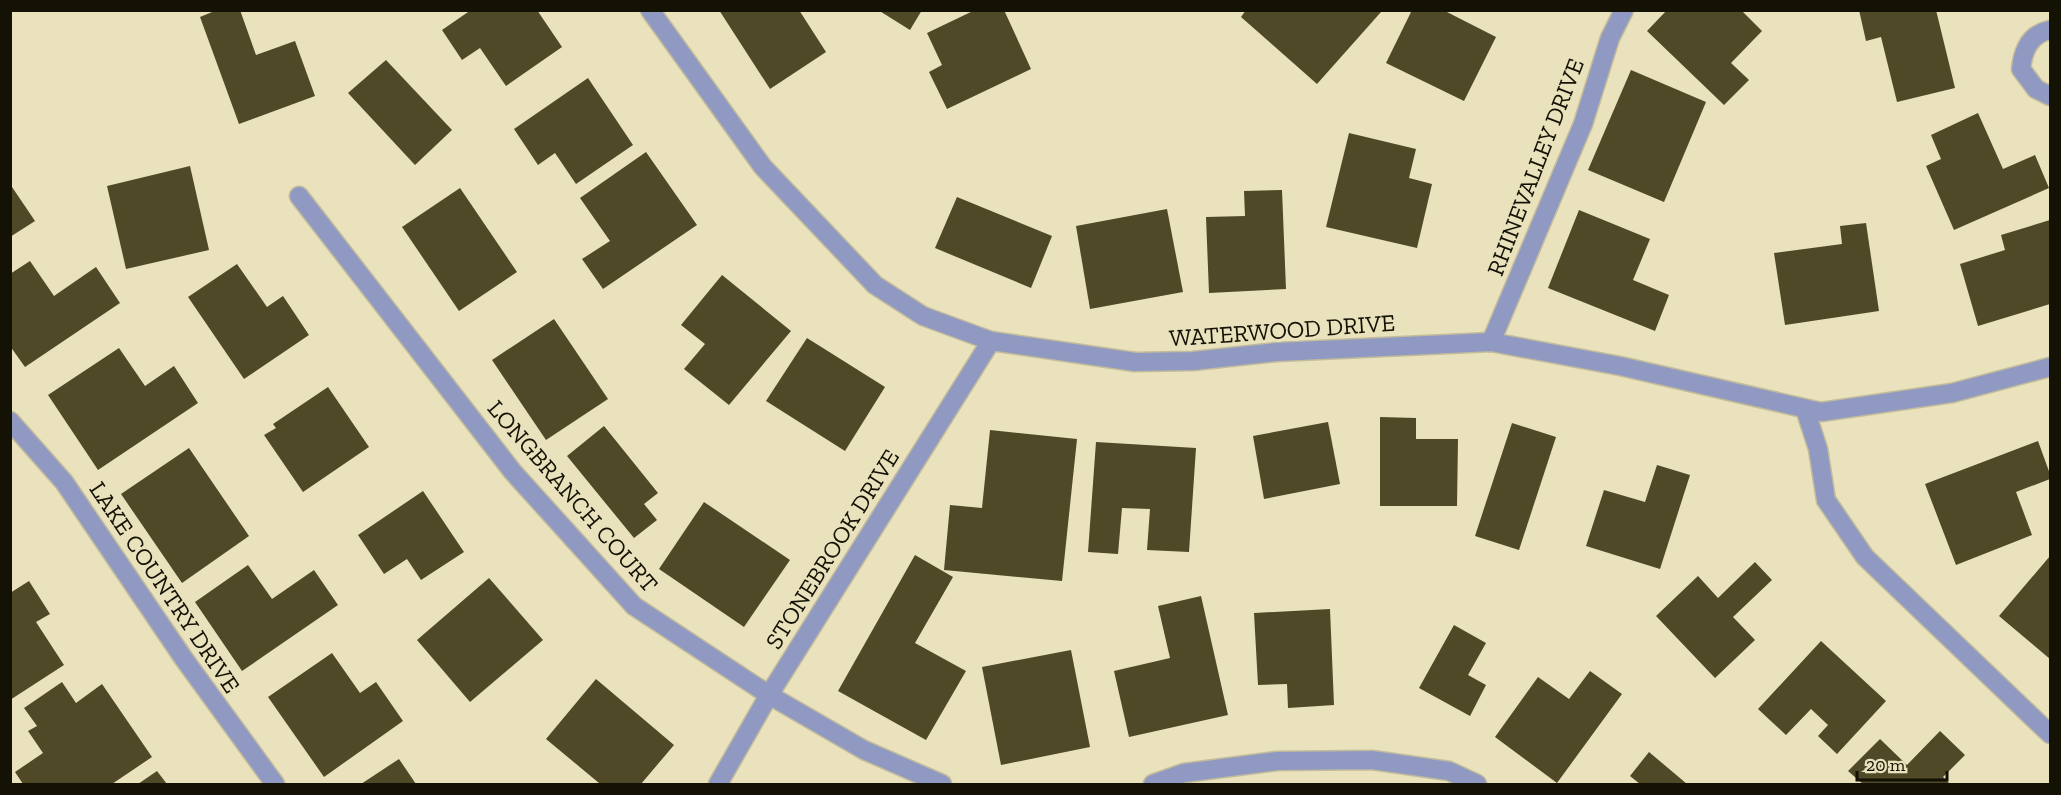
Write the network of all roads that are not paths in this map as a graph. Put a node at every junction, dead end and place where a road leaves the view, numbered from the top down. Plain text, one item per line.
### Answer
1 (650, 10) edge
2 (1616, 13) edge
3 (2050, 30) edge
4 (2050, 96) edge
5 (299, 196) dead end
6 (991, 341) junction
7 (1491, 342) junction
8 (2050, 367) edge
9 (1805, 410) junction
10 (10, 421) edge
11 (769, 695) junction
12 (2050, 734) edge
13 (274, 784) edge
14 (718, 784) edge
15 (942, 784) edge
16 (1153, 784) edge
17 (1477, 784) edge

1 - 6 street, WATERWOOD DRIVE
2 - 7 street, RHINEVALLEY DRIVE
3 - 4 street
5 - 11 street, LONGBRANCH COURT
6 - 7 street, WATERWOOD DRIVE
6 - 11 street, STONEBROOK DRIVE
7 - 9 street, WATERWOOD DRIVE
8 - 9 street, WATERWOOD DRIVE
9 - 12 street
10 - 13 street, LAKE COUNTRY DRIVE
11 - 14 street, STONEBROOK DRIVE
11 - 15 street, LONGBRANCH COURT
16 - 17 street

